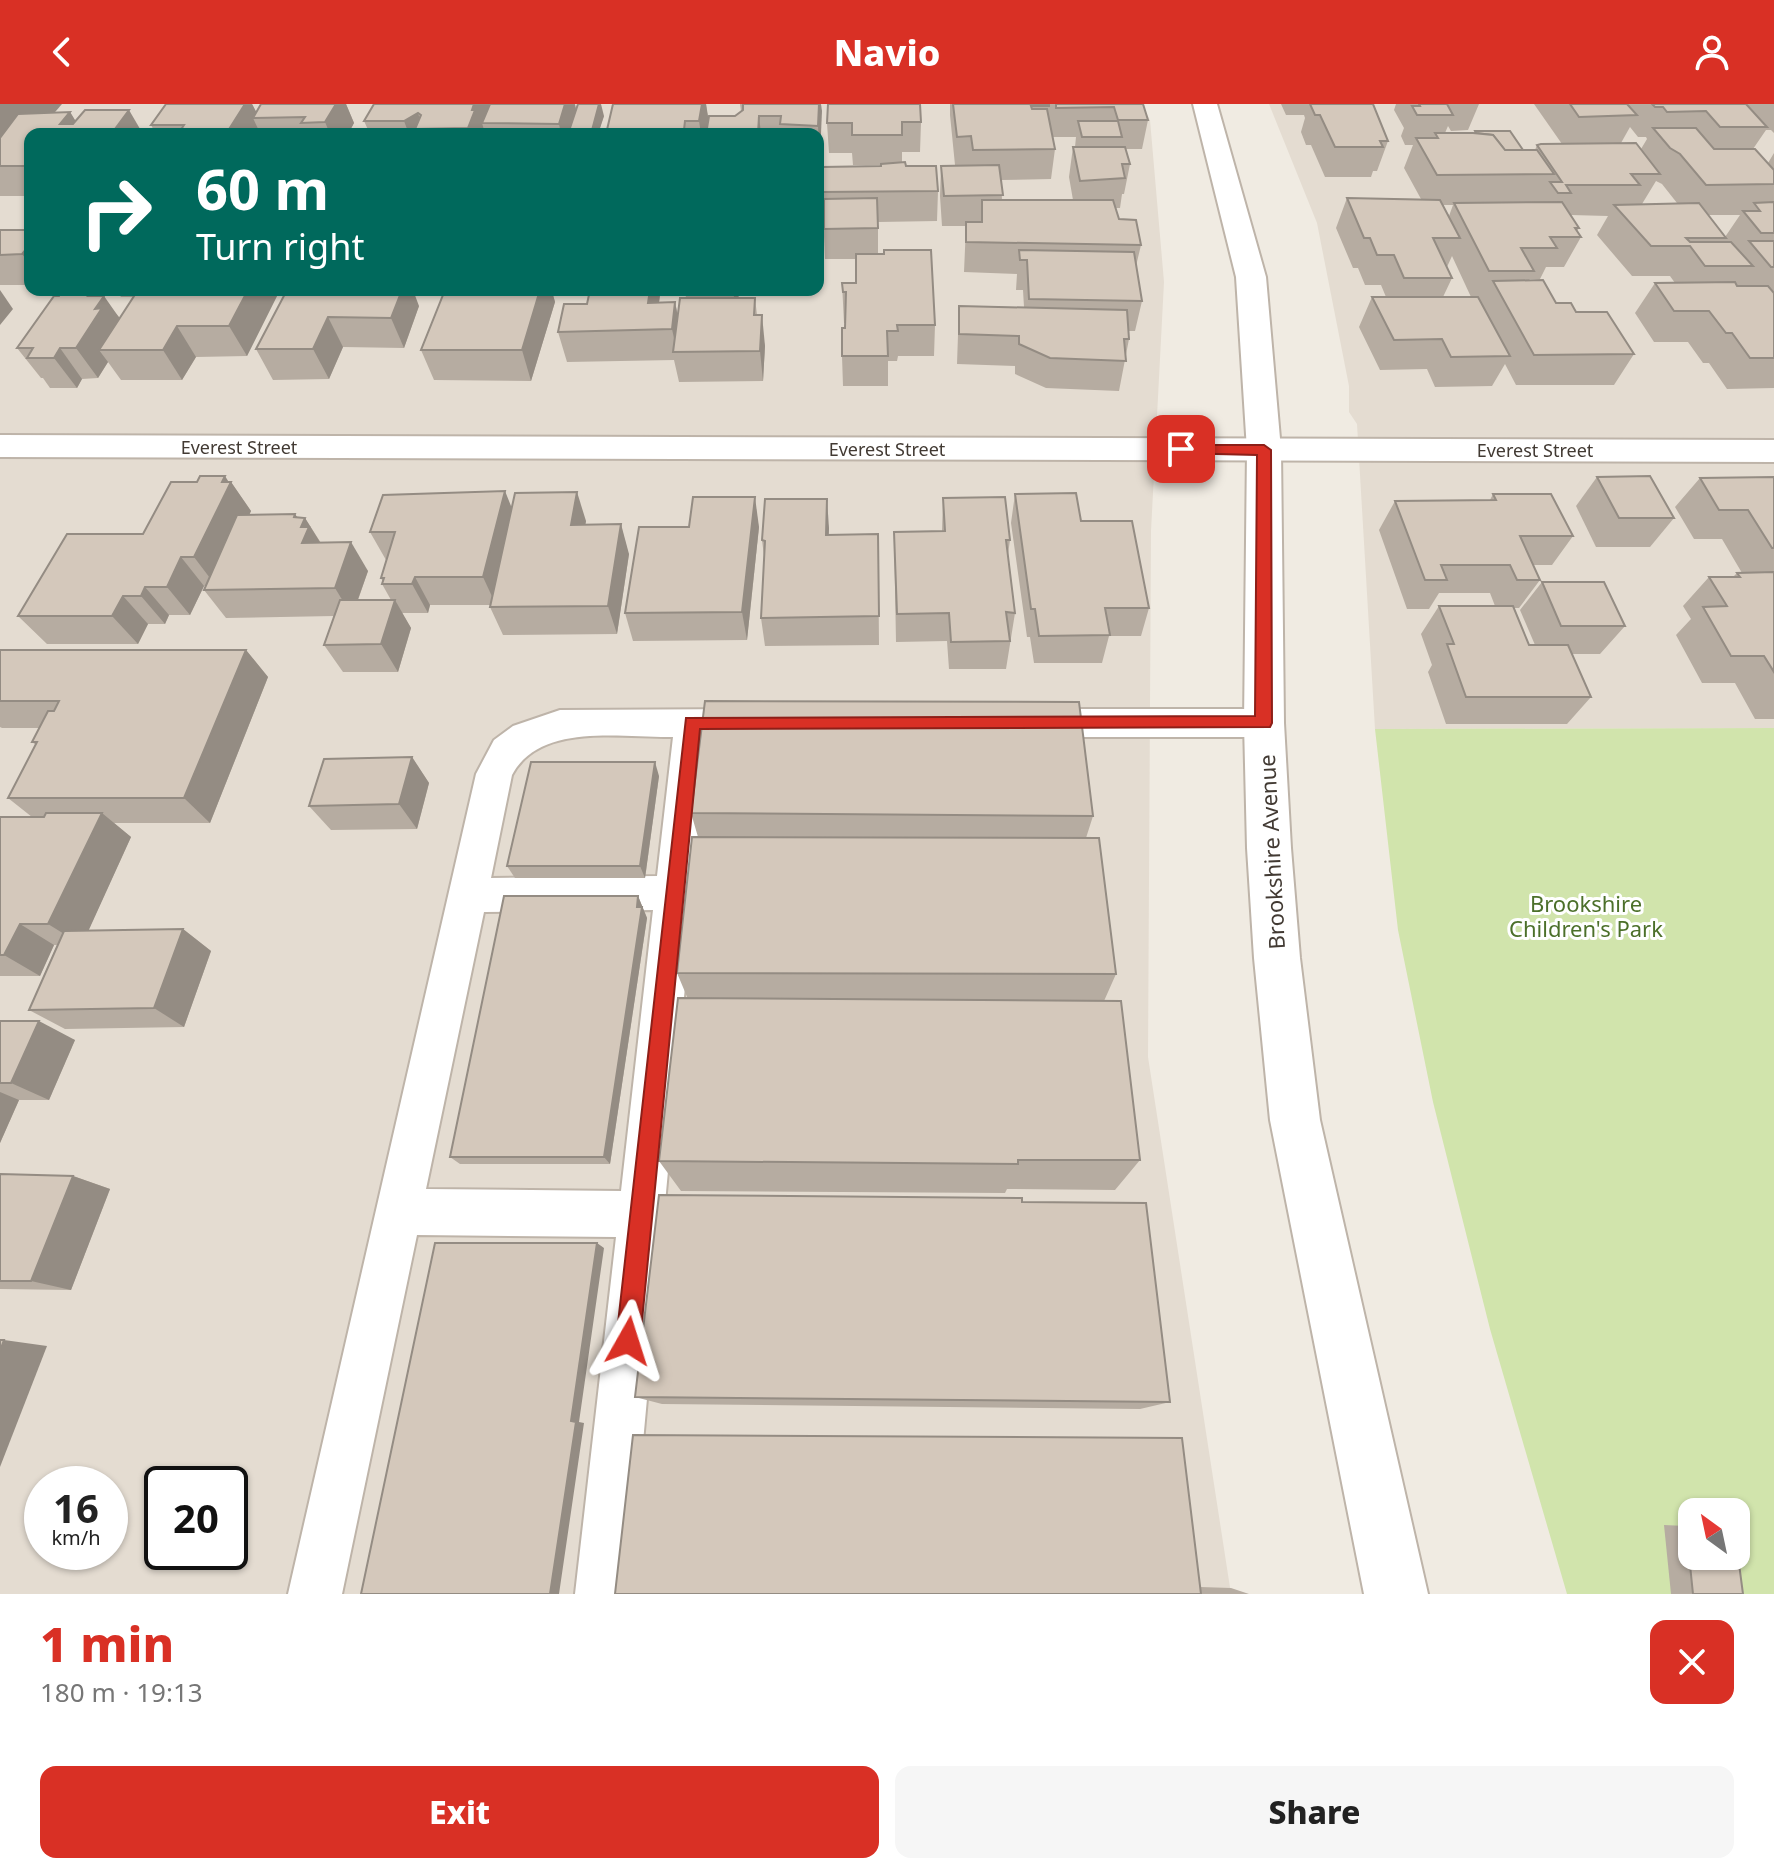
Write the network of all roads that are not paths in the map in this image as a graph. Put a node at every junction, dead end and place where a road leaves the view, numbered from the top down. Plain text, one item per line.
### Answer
1 (1205, 104) edge
2 (0, 446) edge
3 (1264, 450) junction
4 (1774, 451) edge
5 (692, 723) junction
6 (787, 723) edge
7 (994, 723) edge
8 (1264, 723) junction
9 (675, 893) junction
10 (468, 895) junction
11 (399, 1212) junction
12 (641, 1214) junction
13 (315, 1594) edge
14 (602, 1594) edge
15 (1396, 1594) edge

1 - 3 street, Brookshire Avenue
2 - 3 street, Everest Street
3 - 4 street, Everest Street
3 - 8 street, Brookshire Avenue
5 - 6 lane
5 - 9 lane
5 - 10 lane
7 - 8 lane
8 - 15 street, Brookshire Avenue
9 - 10 lane
9 - 12 lane
10 - 11 lane
11 - 12 lane
11 - 13 lane
12 - 14 lane

